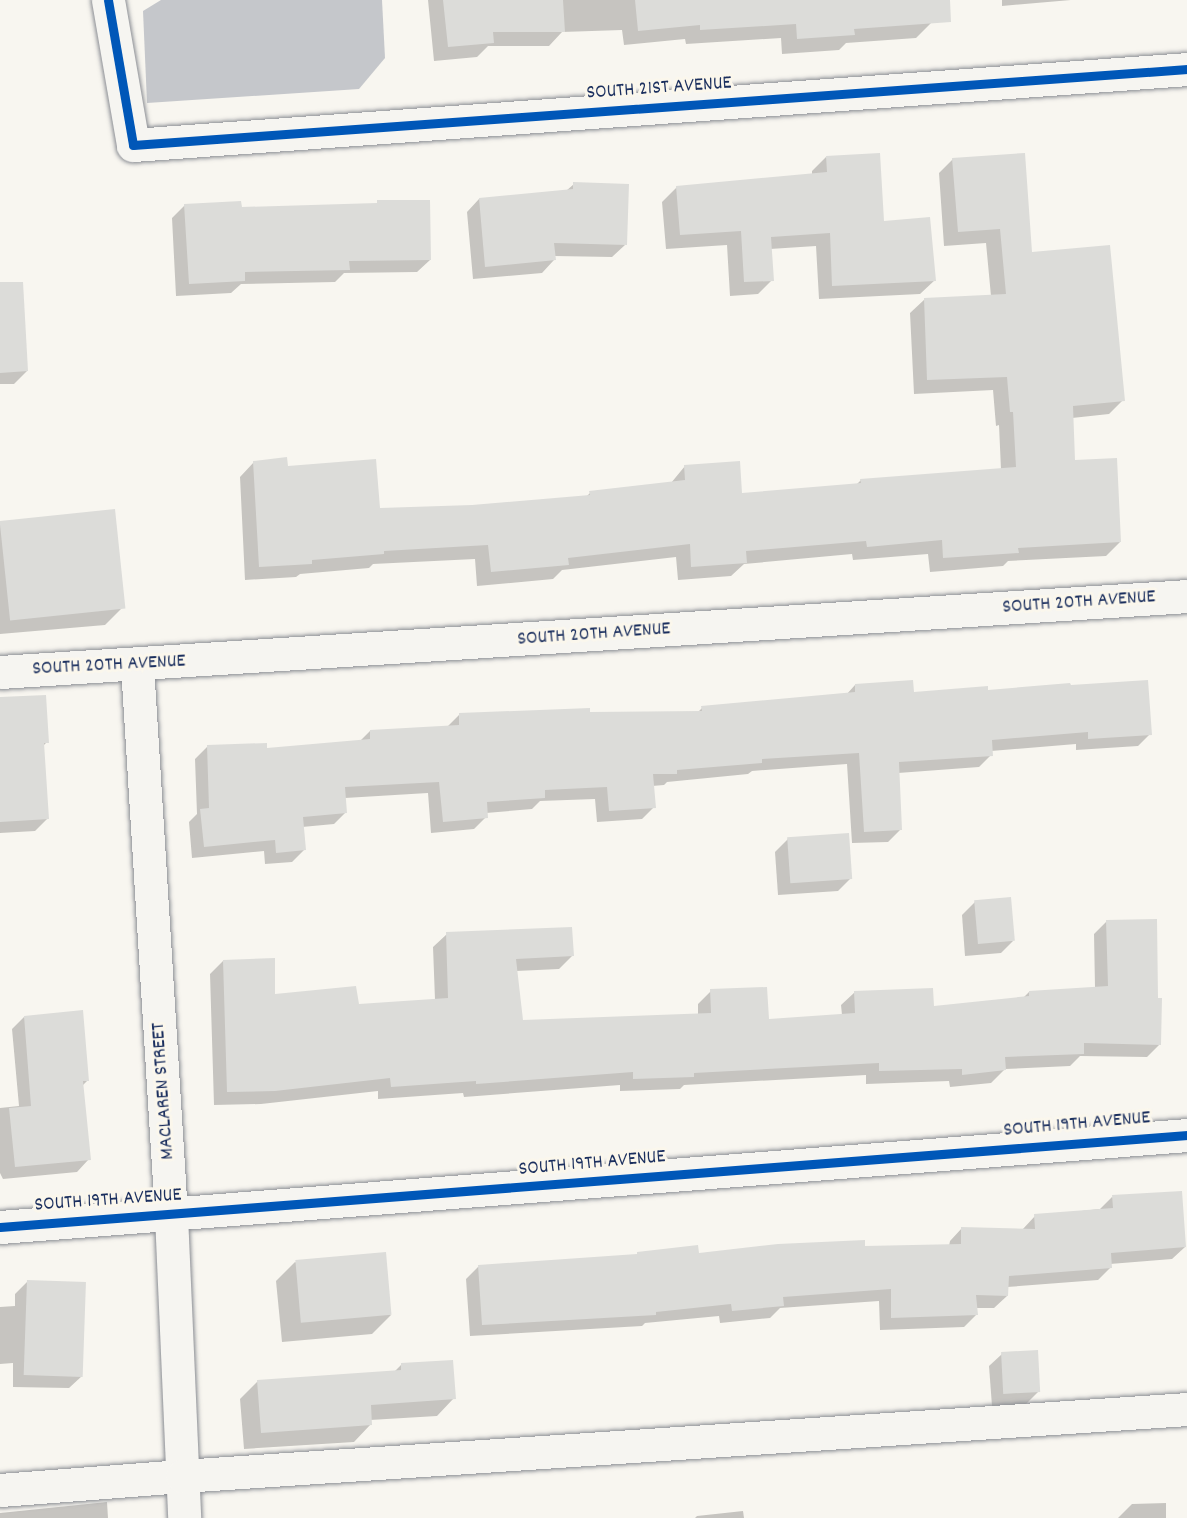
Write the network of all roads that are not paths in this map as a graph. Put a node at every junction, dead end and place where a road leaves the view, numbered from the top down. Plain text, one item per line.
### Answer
1 (108, 0) edge
2 (1187, 69) edge
3 (1187, 596) edge
4 (137, 665) junction
5 (0, 672) edge
6 (1187, 1135) edge
7 (171, 1215) junction
8 (0, 1227) edge
9 (1187, 1409) edge
10 (182, 1476) junction
11 (0, 1490) edge
12 (184, 1518) edge

1 - 2 street, SOUTH 21ST AVENUE
3 - 4 street, SOUTH 20TH AVENUE
4 - 5 street, SOUTH 20TH AVENUE
4 - 7 street, MACLAREN STREET
6 - 7 street, SOUTH 19TH AVENUE
7 - 8 street, SOUTH 19TH AVENUE
7 - 10 street, MACLAREN STREET
9 - 10 street
10 - 11 street
10 - 12 street, MACLAREN STREET

